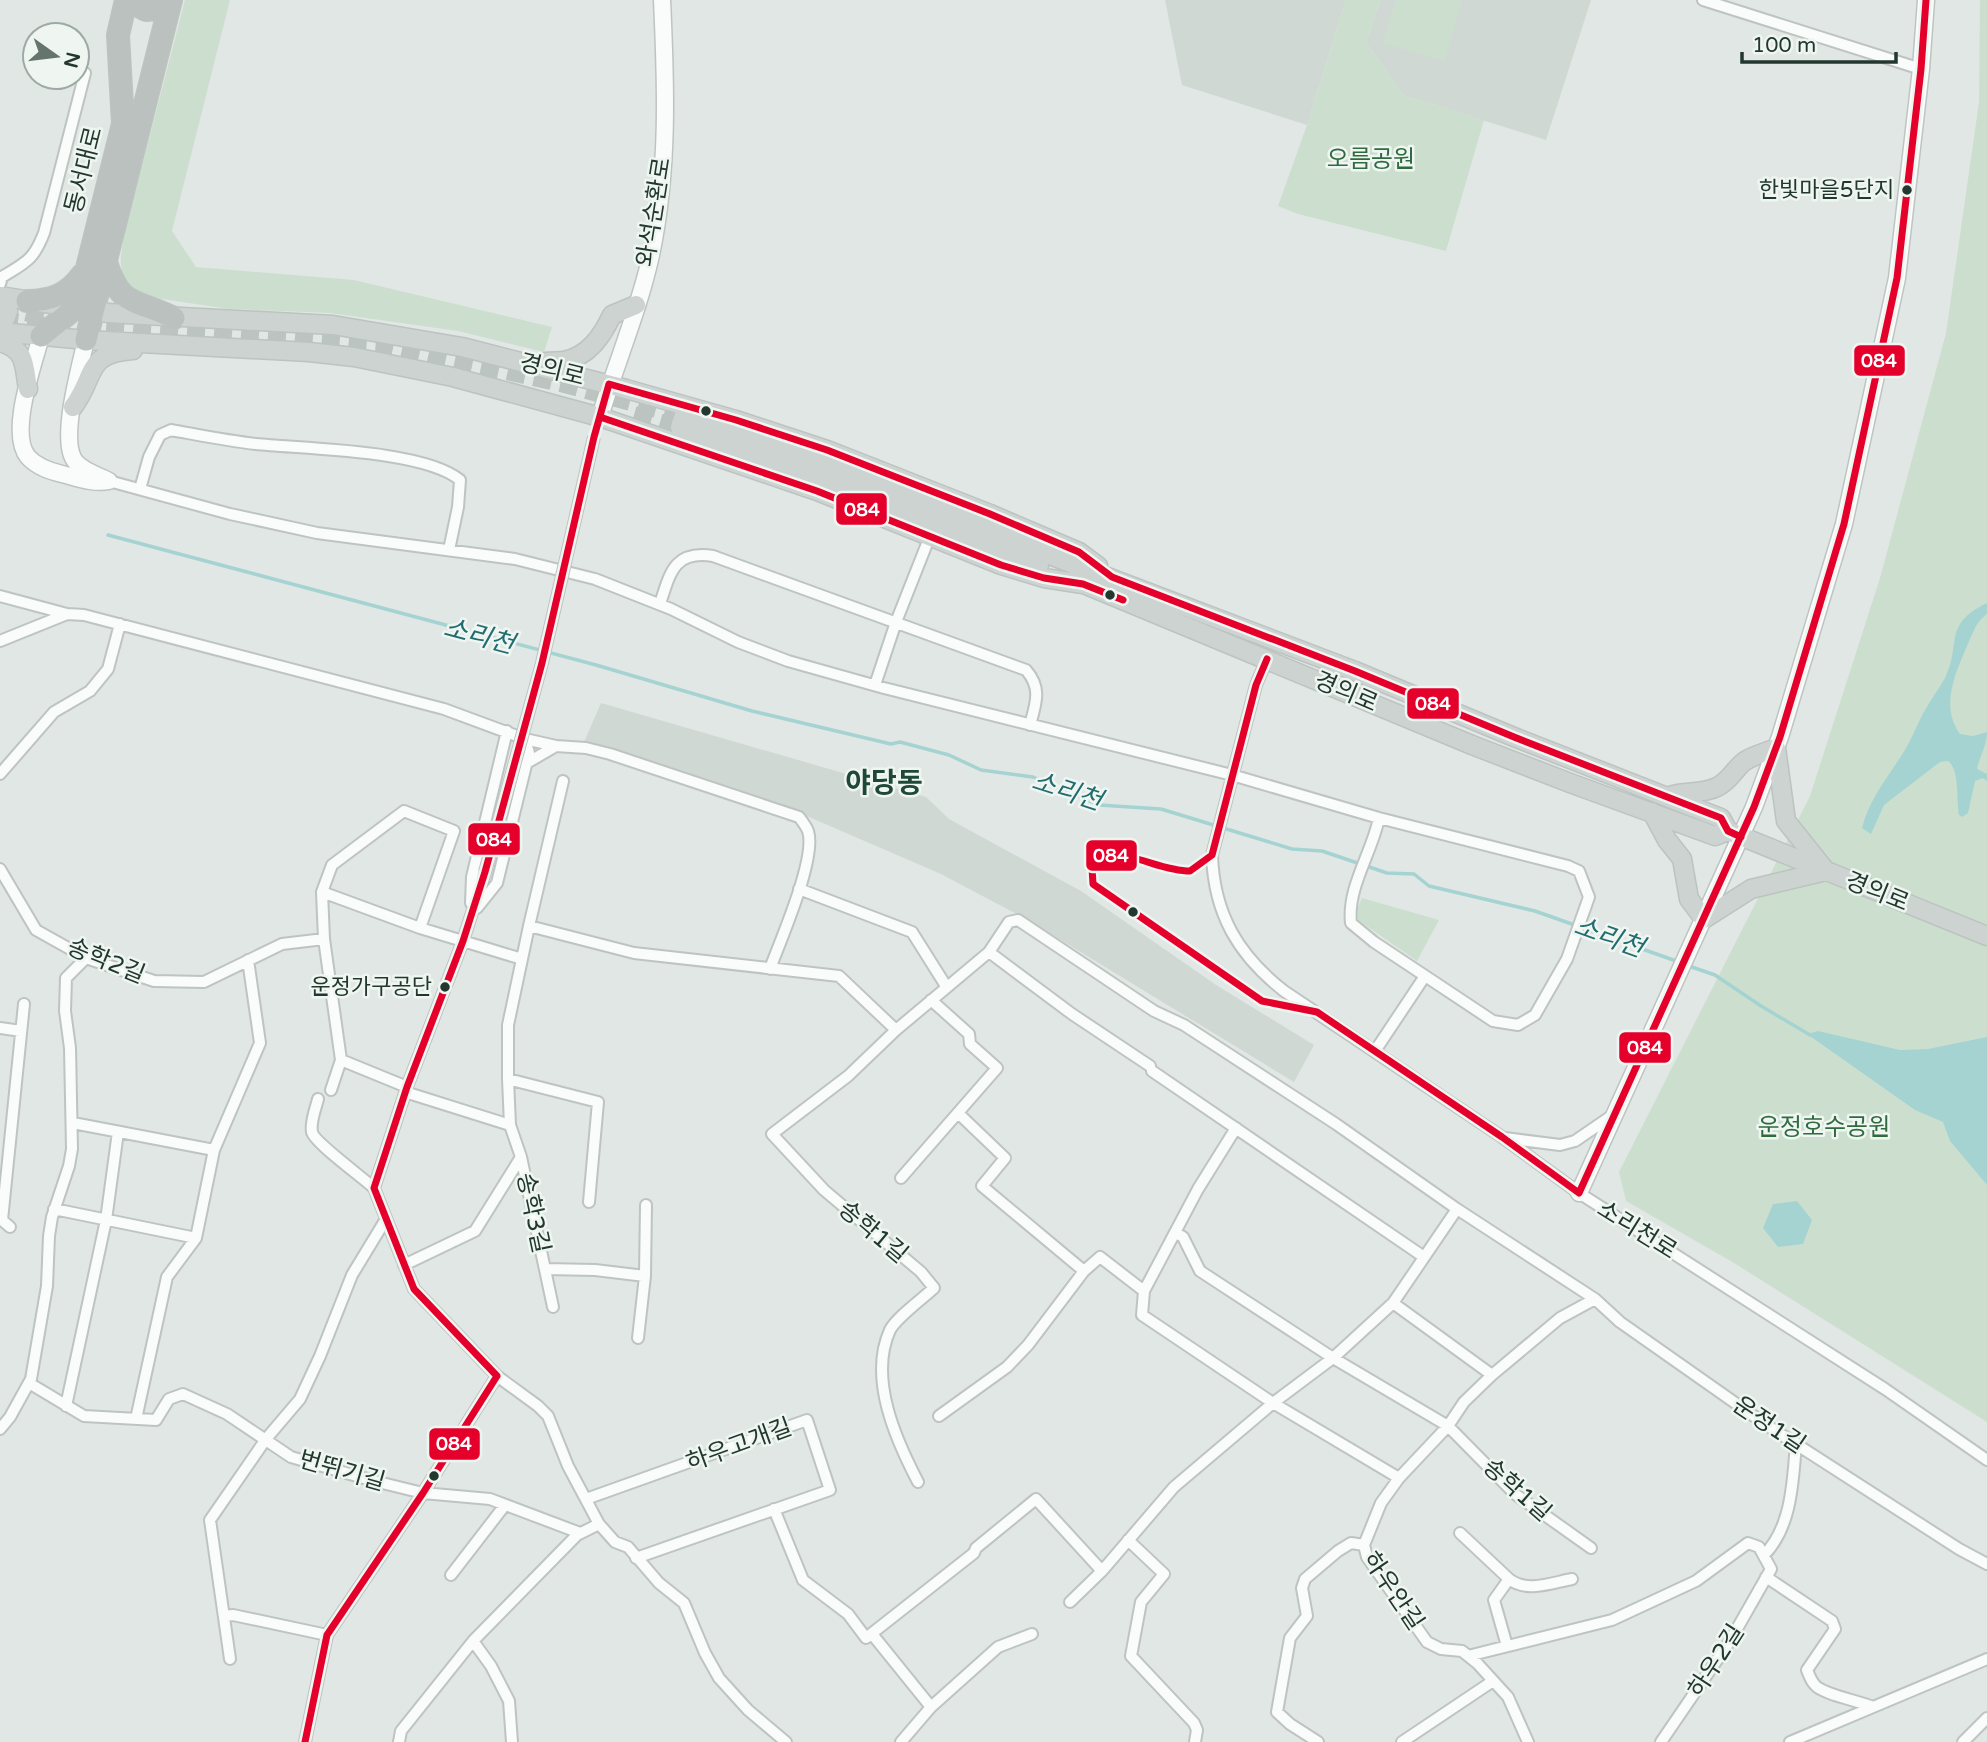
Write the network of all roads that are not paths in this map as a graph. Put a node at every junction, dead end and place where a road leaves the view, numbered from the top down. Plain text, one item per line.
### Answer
1 (127, 0) edge
2 (135, 0) edge
3 (169, 0) edge
4 (662, 0) edge
5 (1703, 0) edge
6 (1926, 0) edge
7 (1921, 69) junction
8 (80, 91) edge
9 (96, 263) junction
10 (0, 284) edge
11 (0, 298) edge
12 (27, 301) junction
13 (636, 305) junction
14 (83, 310) junction
15 (174, 318) junction
16 (0, 324) edge
17 (0, 331) edge
18 (41, 336) junction
19 (0, 339) edge
20 (86, 340) junction
21 (169, 344) junction
22 (532, 365) junction
23 (610, 384) junction
24 (28, 389) junction
25 (73, 407) junction
26 (600, 417) junction
27 (693, 427) junction
28 (109, 481) junction
29 (140, 489) junction
30 (930, 536) junction
31 (449, 550) junction
32 (1083, 584) junction
33 (0, 596) edge
34 (660, 604) junction
35 (67, 614) junction
36 (896, 622) junction
37 (120, 624) junction
38 (0, 641) edge
39 (1267, 660) junction
40 (875, 685) junction
41 (1030, 725) junction
42 (507, 731) junction
43 (525, 738) junction
44 (556, 746) junction
45 (1776, 748) junction
46 (525, 764) junction
47 (0, 774) edge
48 (1232, 775) junction
49 (563, 781) dead end
50 (1666, 797) junction
51 (1651, 813) junction
52 (1379, 818) junction
53 (1734, 834) junction
54 (0, 869) edge
55 (1826, 871) junction
56 (799, 889) junction
57 (322, 892) junction
58 (471, 916) junction
59 (529, 926) junction
60 (1701, 927) junction
61 (421, 928) junction
62 (1987, 936) edge
63 (324, 939) junction
64 (463, 941) junction
65 (989, 952) junction
66 (86, 958) junction
67 (522, 959) junction
68 (248, 960) junction
69 (770, 970) junction
70 (1425, 976) junction
71 (946, 986) junction
72 (931, 1000) junction
73 (24, 1004) dead end
74 (0, 1028) edge
75 (896, 1030) junction
76 (21, 1031) junction
77 (1375, 1051) junction
78 (341, 1060) junction
79 (508, 1079) junction
80 (406, 1089) junction
81 (331, 1090) dead end
82 (318, 1098) dead end
83 (958, 1113) junction
84 (1614, 1115) junction
85 (73, 1123) junction
86 (510, 1125) junction
87 (1236, 1128) junction
88 (118, 1132) junction
89 (1502, 1137) junction
90 (214, 1150) junction
91 (521, 1157) junction
92 (3, 1177) edge
93 (901, 1178) dead end
94 (374, 1188) junction
95 (1579, 1193) junction
96 (589, 1202) dead end
97 (646, 1205) dead end
98 (54, 1209) junction
99 (1457, 1209) junction
100 (386, 1219) junction
101 (106, 1220) junction
102 (9, 1227) dead end
103 (1176, 1233) junction
104 (196, 1238) junction
105 (1424, 1257) junction
106 (404, 1265) junction
107 (545, 1269) junction
108 (1084, 1271) junction
109 (645, 1276) junction
110 (1144, 1291) junction
111 (1595, 1299) junction
112 (1393, 1304) junction
113 (553, 1307) dead end
114 (1620, 1322) joint
115 (638, 1338) dead end
116 (1333, 1359) junction
117 (1492, 1375) junction
118 (497, 1376) junction
119 (29, 1384) junction
120 (1273, 1404) junction
121 (66, 1406) junction
122 (939, 1416) dead end
123 (136, 1419) junction
124 (1448, 1426) junction
125 (0, 1429) edge
126 (266, 1439) junction
127 (1796, 1443) junction
128 (1985, 1460) edge
129 (1399, 1478) junction
130 (918, 1482) dead end
131 (423, 1493) junction
132 (586, 1499) junction
133 (505, 1505) junction
134 (774, 1509) junction
135 (598, 1524) junction
136 (580, 1533) junction
137 (1460, 1533) dead end
138 (1128, 1540) junction
139 (1364, 1545) junction
140 (1591, 1548) dead end
141 (1764, 1555) junction
142 (636, 1558) junction
143 (1987, 1564) edge
144 (1102, 1571) junction
145 (451, 1575) dead end
146 (1766, 1577) junction
147 (1572, 1578) dead end
148 (1509, 1579) junction
149 (1070, 1602) dead end
150 (225, 1616) junction
151 (872, 1634) junction
152 (1032, 1634) dead end
153 (327, 1635) junction
154 (474, 1641) junction
155 (1507, 1646) junction
156 (1468, 1656) junction
157 (230, 1659) dead end
158 (1987, 1659) edge
159 (1493, 1681) junction
160 (931, 1707) junction
161 (1873, 1707) junction
162 (1987, 1718) edge
163 (305, 1742) edge
164 (399, 1742) edge
165 (512, 1742) edge
166 (786, 1742) edge
167 (901, 1742) edge
168 (1195, 1742) edge
169 (1318, 1742) edge
170 (1402, 1742) edge
171 (1528, 1742) edge
172 (1661, 1742) edge
173 (1790, 1742) edge
174 (1963, 1742) edge

1 - 9 highway, 동서대로
2 - 3 highway
3 - 9 highway, 동서대로
4 - 13 street, 와석순환로
5 - 7 street
6 - 7 street
7 - 45 street
8 - 10 street
9 - 12 highway
9 - 14 highway, 동서대로
9 - 15 highway
11 - 12 main road, 경의로
11 - 16 main road
12 - 14 main road, 경의로
13 - 22 main road
13 - 23 street, 와석순환로
14 - 15 main road, 경의로
14 - 18 highway
14 - 20 highway, 동서대로
15 - 22 main road, 경의로
17 - 18 main road, 경의로
18 - 20 main road, 경의로
18 - 24 street
19 - 24 main road
20 - 21 main road, 경의로
20 - 25 street
21 - 25 main road
21 - 26 main road, 경의로
22 - 23 main road, 경의로
23 - 26 street, 와석순환로
23 - 27 main road, 경의로
24 - 28 street
25 - 28 street
26 - 27 main road, 경의로
26 - 58 street, bridge
27 - 30 main road, 경의로
27 - 32 main road, 경의로
27 - 50 main road, 경의로
28 - 29 street
29 - 31 street
29 - 31 street
30 - 32 main road, 경의로
30 - 36 street
31 - 34 street
32 - 39 main road, 경의로
33 - 35 street
34 - 36 street
34 - 40 street
35 - 37 street
35 - 38 street
36 - 40 street
36 - 41 street
37 - 42 street
37 - 47 street
39 - 48 street
39 - 51 main road, 경의로
40 - 41 street
41 - 48 street
42 - 43 street
42 - 58 street
43 - 44 street
43 - 46 street
44 - 46 street
44 - 56 street
45 - 50 main road
45 - 53 street
45 - 55 main road
46 - 58 street
48 - 52 street
48 - 77 street, 소리천로
49 - 59 street
50 - 53 main road, 경의로
51 - 53 main road, 경의로
51 - 60 main road
52 - 70 street
52 - 70 street
53 - 55 main road, 경의로
53 - 60 street
54 - 66 street, 송학2길
55 - 60 main road
55 - 62 main road, 경의로
56 - 69 street
56 - 71 street
57 - 61 street
57 - 61 street
57 - 63 street
58 - 64 street
59 - 67 street
59 - 69 street
60 - 84 street
61 - 64 street
63 - 68 street, 송학2길
63 - 78 street
64 - 67 street
64 - 80 street
65 - 71 street, 송학1길
65 - 87 street
65 - 99 street, 송학1길
66 - 68 street, 송학2길
66 - 85 street
67 - 79 street
68 - 90 street
69 - 75 street
70 - 77 street
71 - 72 street, 송학1길
72 - 75 street, 송학1길
72 - 83 street
73 - 76 street
74 - 76 street
75 - 130 street, 송학1길
76 - 92 street
77 - 89 street, 소리천로
78 - 80 street
78 - 81 street
79 - 86 street, 송학3길
79 - 96 street
80 - 86 street
80 - 94 street
82 - 94 street
83 - 93 street
83 - 108 street
84 - 89 street
84 - 95 street
85 - 88 street
85 - 98 street
86 - 91 street, 송학3길
87 - 103 street
87 - 105 street
88 - 90 street
88 - 101 street
89 - 95 street, 소리천로
90 - 104 street
91 - 106 street, 송학3길
91 - 107 street, 송학3길
92 - 102 street
94 - 100 street
95 - 128 street, 소리천로
97 - 109 street
98 - 101 street
98 - 119 street
99 - 105 street
99 - 111 street, 송학1길
100 - 106 street
100 - 126 street
101 - 104 street
101 - 121 street
103 - 110 street
103 - 116 street, 송학1길
104 - 123 street
105 - 112 street
106 - 118 street
107 - 109 street, 송학3길
107 - 113 street, 송학3길
108 - 110 street
108 - 122 street
109 - 115 street
110 - 120 street
111 - 114 street, 송학1길
111 - 117 street
112 - 116 street
112 - 117 street
114 - 127 street, 운정1길
116 - 120 street
116 - 124 street, 송학1길
117 - 124 street
118 - 131 street, 번뛰기길
118 - 132 street
119 - 121 street
119 - 125 street
120 - 129 street
120 - 138 street
121 - 123 street
123 - 126 street, 번뛰기길
124 - 129 street
124 - 140 street, 송학1길
126 - 131 street, 번뛰기길
126 - 150 street
127 - 141 street
127 - 143 street, 운정1길
129 - 139 street
131 - 133 street, 번뛰기길
131 - 153 street, 번뛰기길
132 - 134 street, 하우고개길
132 - 135 street
133 - 136 street, 번뛰기길
133 - 145 street
134 - 142 street, 하우고개길
134 - 151 street
135 - 136 street
135 - 142 street
136 - 154 street
137 - 148 street
138 - 144 street
138 - 168 street
139 - 156 street, 하우안길
139 - 169 street, 하우안길
141 - 146 street
141 - 155 street
142 - 166 street
144 - 149 street
144 - 151 street
146 - 161 street
146 - 172 street, 하우2길
147 - 148 street
148 - 155 street
150 - 153 street
150 - 157 street
151 - 160 street
152 - 160 street
153 - 163 street, 번뛰기길
154 - 164 street
154 - 165 street
155 - 156 street
156 - 159 street, 하우안길
158 - 161 street
159 - 170 street
159 - 171 street, 하우안길
160 - 167 street
161 - 173 street
162 - 174 street

